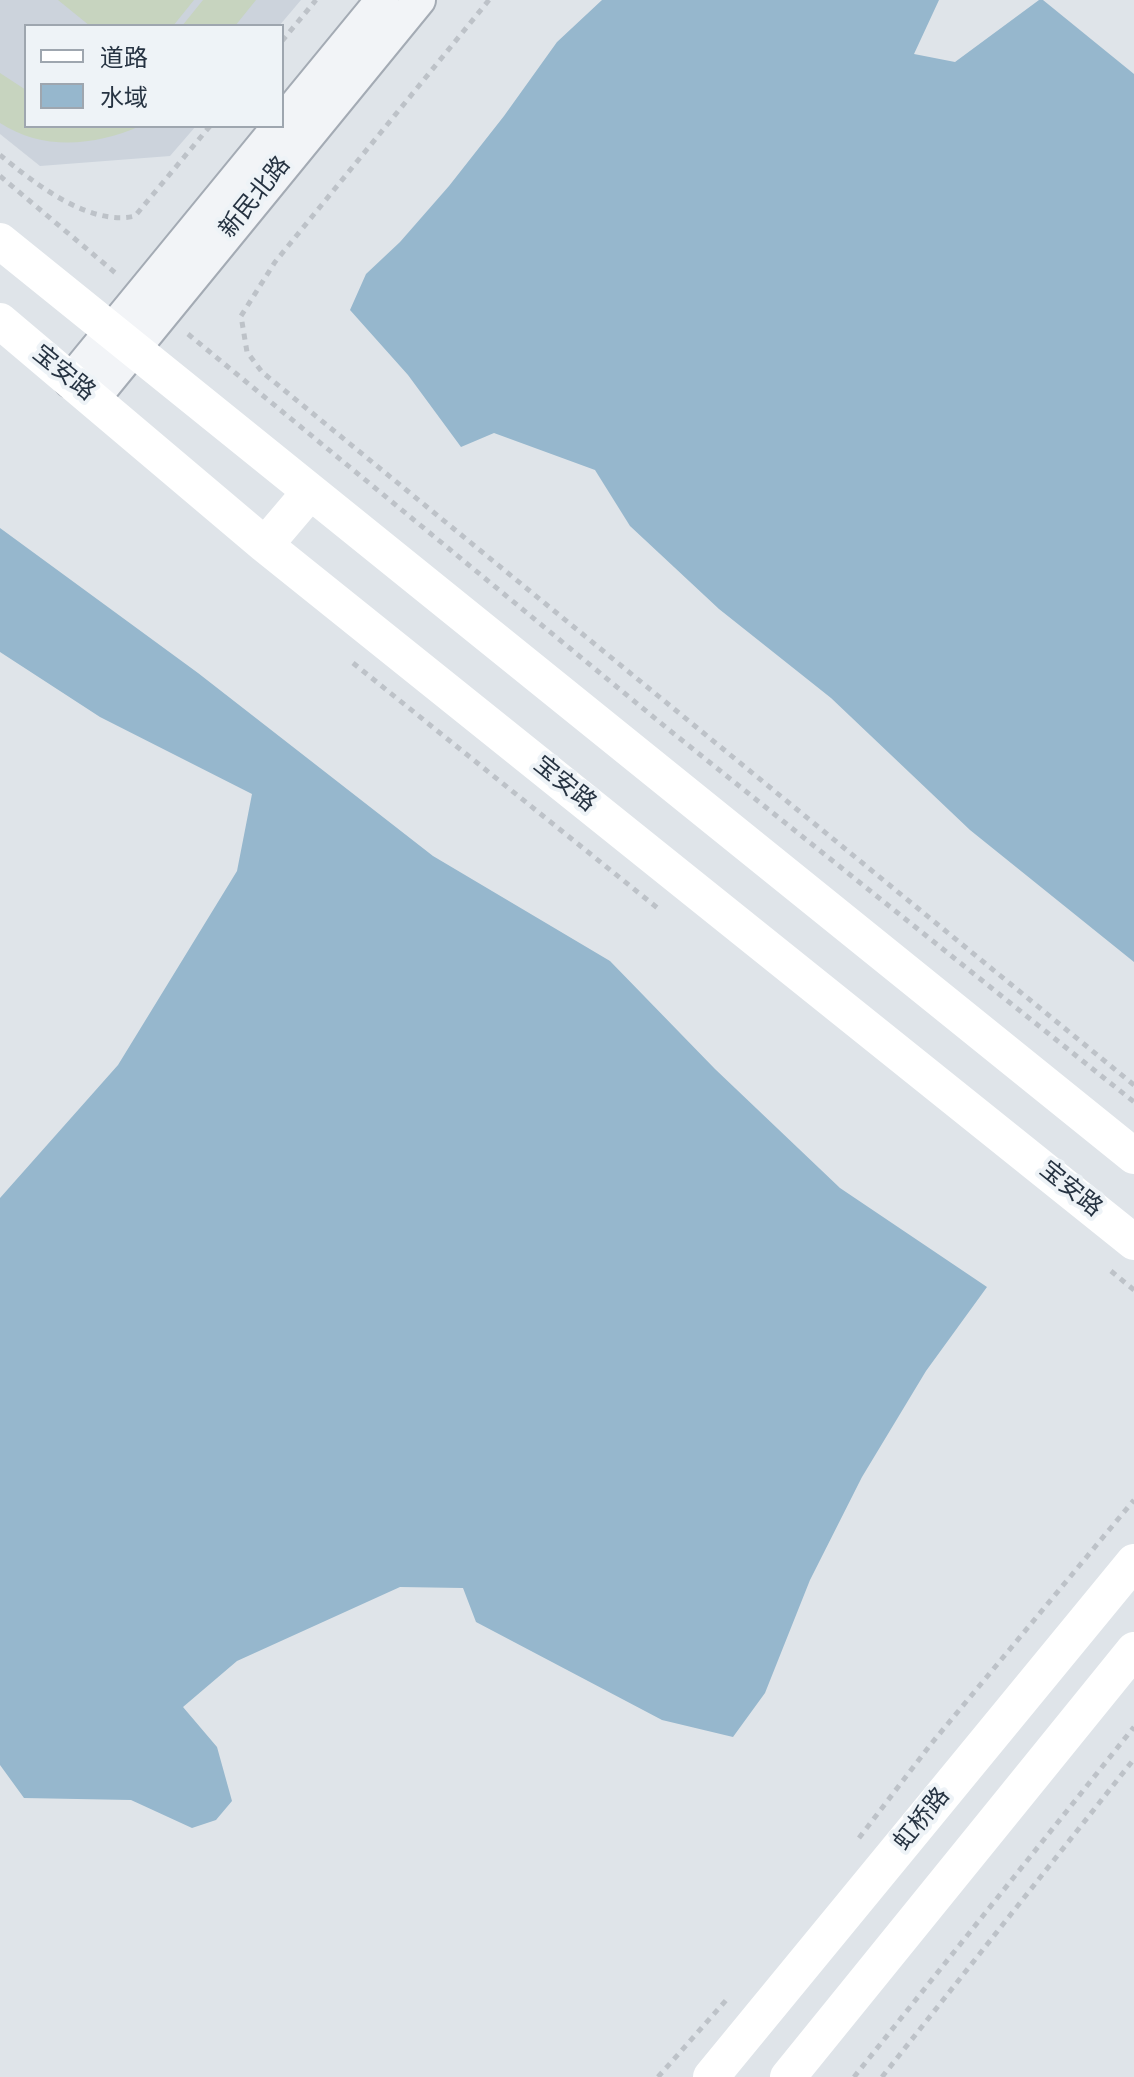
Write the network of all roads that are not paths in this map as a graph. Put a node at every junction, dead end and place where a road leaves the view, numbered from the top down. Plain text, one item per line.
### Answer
1 (382, 0) edge
2 (419, 0) edge
3 (284, 119) edge
4 (277, 128) edge
5 (0, 241) edge
6 (152, 303) junction
7 (0, 321) edge
8 (122, 340) junction
9 (82, 390) junction
10 (310, 492) junction
11 (265, 545) junction
12 (1134, 1156) edge
13 (1134, 1242) edge
14 (1134, 1562) edge
15 (1134, 1650) edge
16 (711, 2077) edge
17 (788, 2077) edge

1 - 3 street, 新民北路
2 - 6 street, 新民北路
4 - 6 street, 新民北路
5 - 8 main road
6 - 8 street, 新民北路
7 - 9 main road, 宝安路
8 - 9 street, 新民北路
8 - 10 main road
9 - 11 main road, 宝安路
10 - 11 main road
10 - 12 main road
11 - 13 main road, 宝安路
14 - 16 main road, 虹桥路
15 - 17 main road

